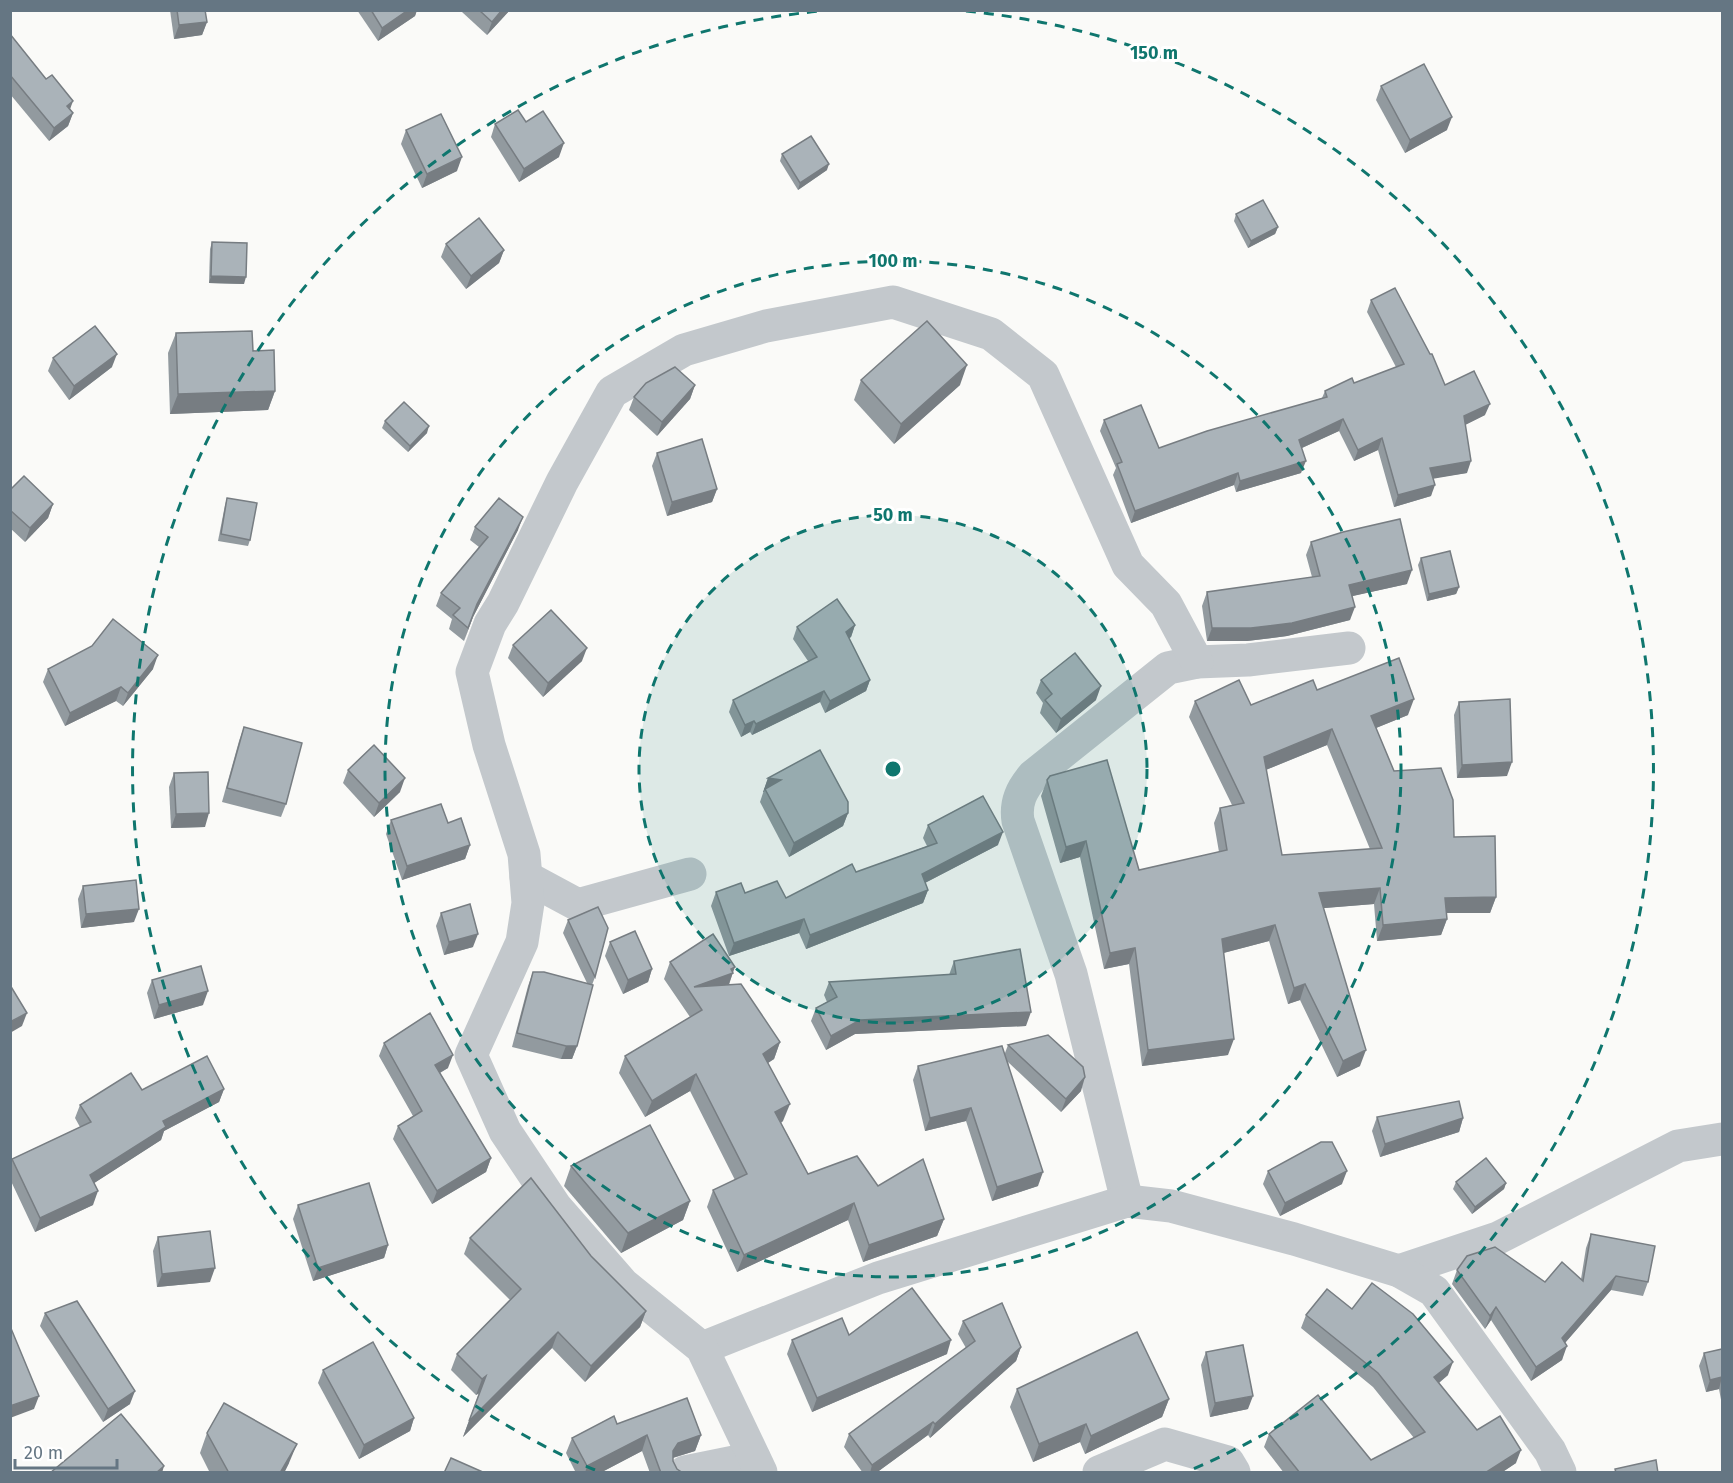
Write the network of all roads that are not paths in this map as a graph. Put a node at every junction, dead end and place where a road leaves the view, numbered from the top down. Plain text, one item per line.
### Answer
1 (1349, 648) dead end
2 (1197, 662) junction
3 (690, 874) dead end
4 (526, 877) junction
5 (1722, 1139) edge
6 (1127, 1201) junction
7 (1399, 1271) junction
8 (702, 1348) junction
9 (757, 1465) edge
10 (685, 1473) edge
11 (1099, 1473) edge
12 (1234, 1473) edge
13 (1560, 1473) edge

1 - 2 street
2 - 4 street
2 - 6 street
3 - 4 street
4 - 8 street
5 - 7 street
6 - 7 street
6 - 8 street
7 - 13 street
8 - 9 street
9 - 10 street
11 - 12 street

